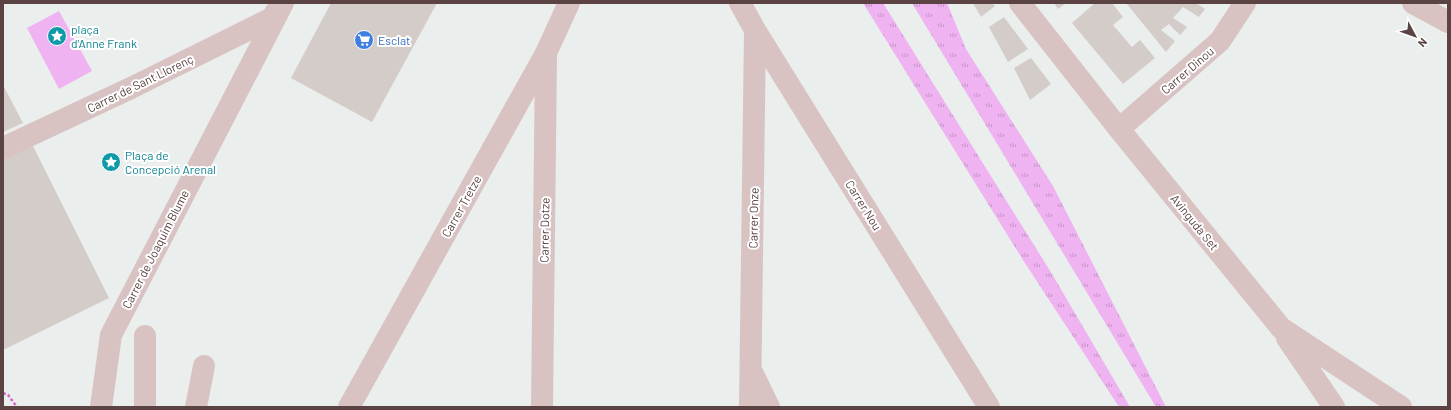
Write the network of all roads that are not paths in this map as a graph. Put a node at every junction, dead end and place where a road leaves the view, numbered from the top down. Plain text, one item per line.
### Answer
1 (569, 3) edge
2 (740, 3) edge
3 (1020, 3) edge
4 (1245, 3) edge
5 (1413, 3) edge
6 (277, 7) edge
7 (1448, 22) edge
8 (755, 30) junction
9 (546, 53) junction
10 (1118, 128) junction
11 (3, 148) edge
12 (1280, 328) junction
13 (145, 336) dead end
14 (204, 366) dead end
15 (751, 370) junction
16 (100, 403) edge
17 (145, 407) edge
18 (196, 407) edge
19 (349, 407) edge
20 (542, 407) edge
21 (750, 407) edge
22 (769, 407) edge
23 (989, 407) edge
24 (1334, 407) edge
25 (1400, 407) edge

1 - 9 street, Carrer Tretze
2 - 8 street, Carrer Nou
3 - 10 street, Avinguda Set
4 - 10 street, Carrer Dinou
5 - 7 street
6 - 11 street, Carrer de Sant Llorenç
6 - 16 street, Carrer de Joaquim Blume
8 - 15 street, Carrer Onze
8 - 23 street, Carrer Nou
9 - 19 street, Carrer Tretze
9 - 20 street, Carrer Dotze
10 - 12 street, Avinguda Set
12 - 24 street
12 - 25 street, Avinguda Set
13 - 17 street
14 - 18 street
15 - 21 street, Carrer Onze
15 - 22 street

